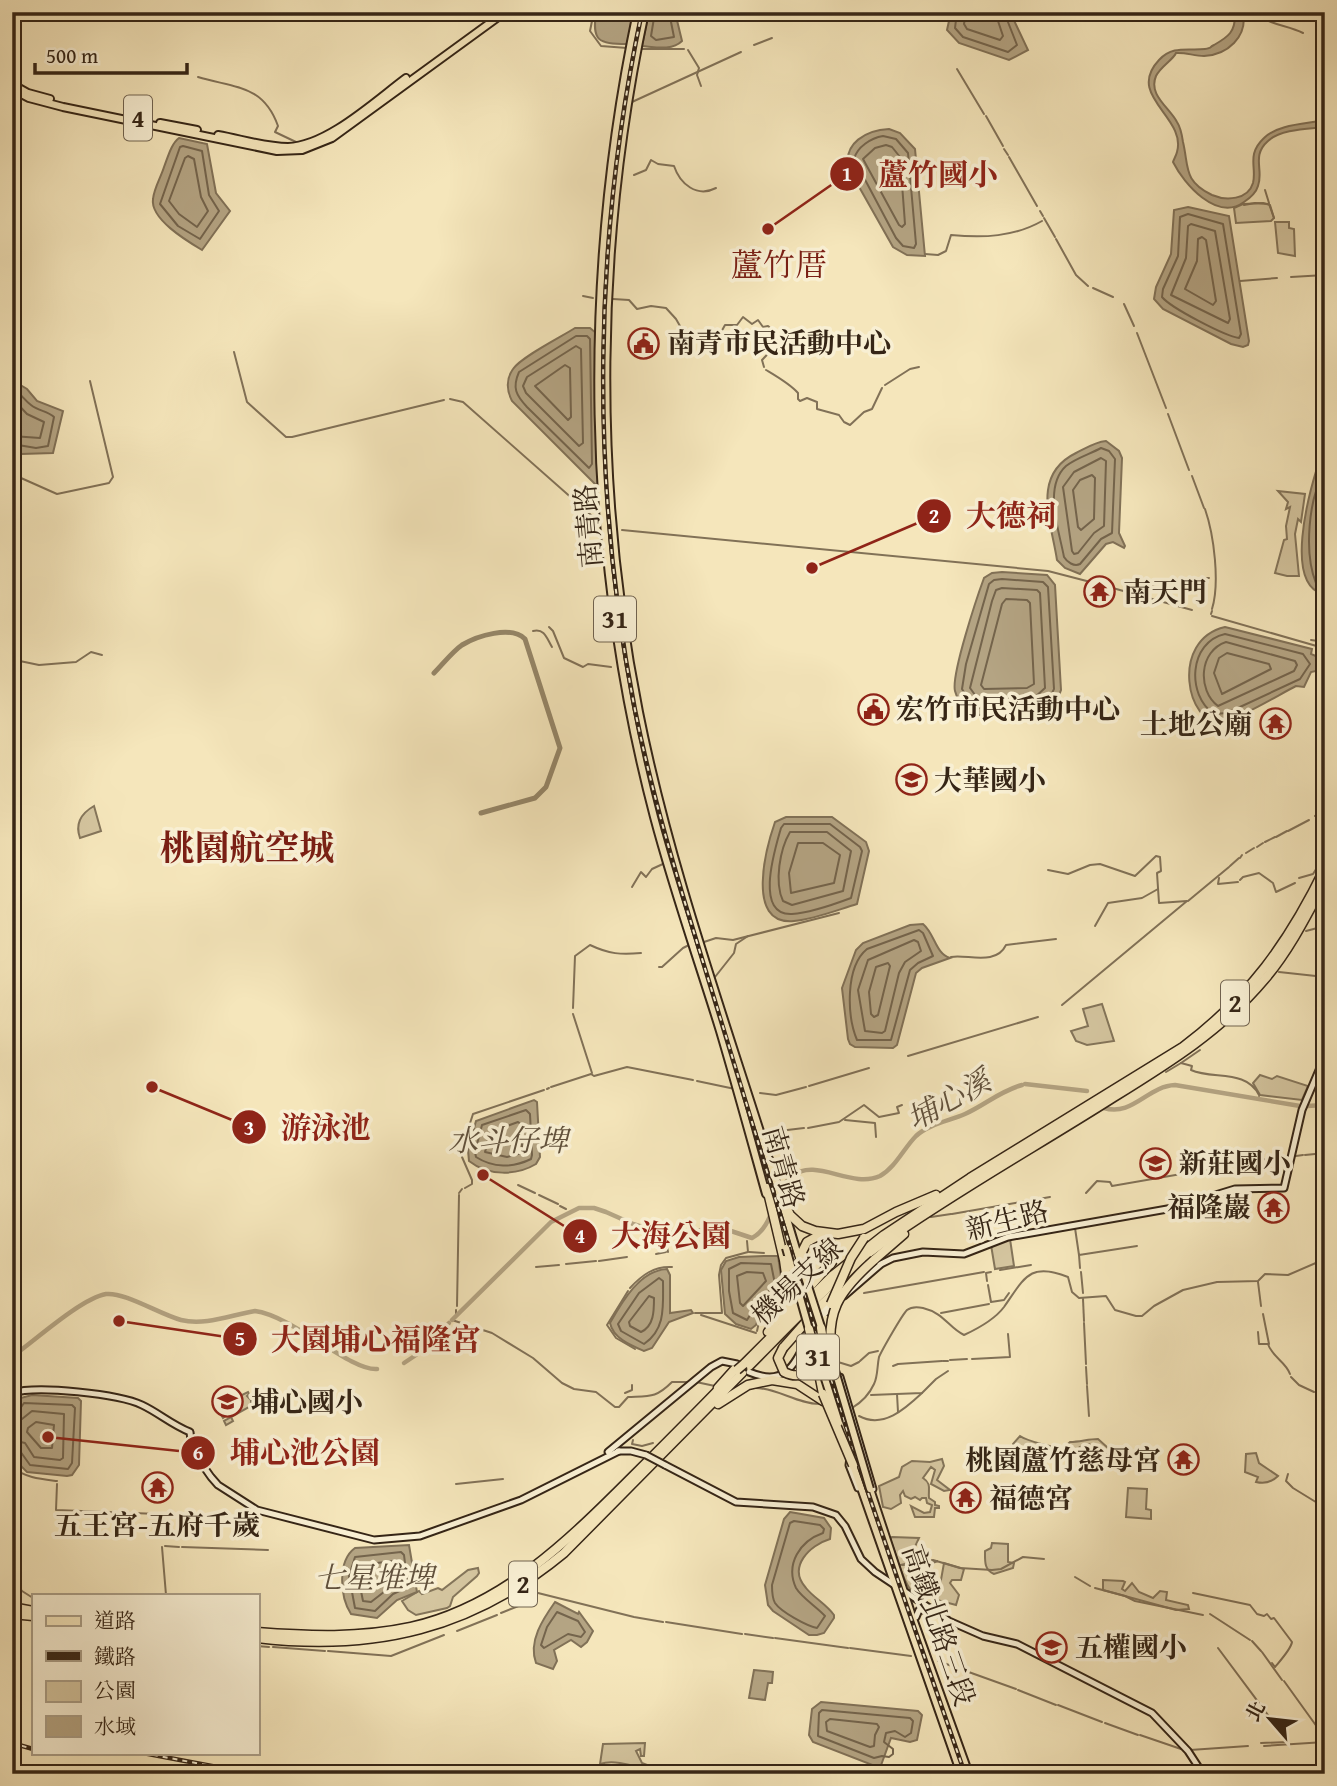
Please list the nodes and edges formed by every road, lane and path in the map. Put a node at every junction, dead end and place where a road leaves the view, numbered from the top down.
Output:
1 (499, 12) edge
2 (506, 12) edge
3 (638, 12) edge
4 (646, 12) edge
5 (638, 60) junction
6 (633, 70) junction
7 (12, 86) edge
8 (621, 99) junction
9 (621, 110) junction
10 (239, 141) junction
11 (610, 191) junction
12 (618, 199) junction
13 (607, 202) junction
14 (615, 207) junction
15 (602, 346) junction
16 (599, 366) junction
17 (607, 409) junction
18 (598, 410) junction
19 (605, 419) junction
20 (611, 459) junction
21 (609, 469) junction
22 (622, 631) junction
23 (619, 640) junction
24 (630, 644) junction
25 (646, 736) junction
26 (636, 737) junction
27 (646, 759) junction
28 (1325, 868) edge
29 (673, 870) junction
30 (1325, 881) edge
31 (681, 891) junction
32 (693, 911) junction
33 (728, 1025) junction
34 (720, 1031) junction
35 (730, 1050) junction
36 (1325, 1056) edge
37 (1105, 1100) junction
38 (1096, 1105) junction
39 (970, 1178) junction
40 (767, 1188) junction
41 (781, 1190) junction
42 (959, 1194) junction
43 (908, 1208) junction
44 (850, 1231) dead end
45 (904, 1234) junction
46 (784, 1268) junction
47 (806, 1278) junction
48 (785, 1290) dead end
49 (828, 1307) junction
50 (823, 1324) junction
51 (809, 1329) junction
52 (770, 1330) junction
53 (832, 1361) junction
54 (742, 1368) junction
55 (772, 1380) junction
56 (724, 1388) junction
57 (14, 1391) edge
58 (822, 1397) junction
59 (835, 1424) junction
60 (856, 1431) junction
61 (627, 1439) junction
62 (191, 1448) junction
63 (614, 1451) junction
64 (631, 1451) junction
65 (853, 1465) junction
66 (870, 1485) junction
67 (827, 1511) junction
68 (881, 1515) joint
69 (871, 1516) junction
70 (887, 1570) junction
71 (881, 1576) junction
72 (901, 1591) junction
73 (12, 1610) edge
74 (925, 1610) junction
75 (32, 1613) edge
76 (916, 1617) junction
77 (259, 1632) edge
78 (911, 1633) junction
79 (259, 1638) edge
80 (941, 1695) junction
81 (933, 1700) junction
82 (948, 1706) junction
83 (941, 1713) junction
84 (1152, 1714) junction
85 (960, 1774) edge
86 (970, 1774) edge
87 (1202, 1774) edge

1 - 10 main road, 4
2 - 10 main road, 4
3 - 8 main road, 31
3 - 9 main road, 南青路 / 31
4 - 5 main road, 31
4 - 6 main road, 南青路 / 31
5 - 6 main road, 南青路
5 - 12 main road, 31
6 - 14 main road, 南青路 / 31
7 - 10 main road, 4
8 - 9 main road, 南青路
8 - 13 main road, 31
9 - 11 main road, 南青路 / 31
11 - 13 main road, 南青路
11 - 15 main road, 南青路 / 31
12 - 14 main road, 南青路
12 - 19 main road, 31
13 - 16 main road, 31
14 - 17 main road, 南青路 / 31
15 - 16 main road, 南青路
15 - 19 main road, 南青路 / 31
16 - 18 main road, 31
17 - 19 main road, 南青路
17 - 21 main road, 南青路 / 31
18 - 19 main road, 南青路
18 - 23 main road, 31
19 - 20 main road, 31
19 - 22 main road, 南青路 / 31
20 - 21 main road, 南青路
20 - 24 main road, 31
21 - 22 main road, 南青路 / 31
22 - 23 main road, 南青路
22 - 24 main road, 南青路
22 - 27 main road, 南青路 / 31
23 - 26 main road, 31
24 - 25 main road, 31
25 - 27 main road, 南青路
25 - 32 main road, 31
26 - 27 main road, 南青路
26 - 31 main road, 31
27 - 29 main road, 南青路 / 31
27 - 31 main road, 南青路 / 31
28 - 37 highway, 機場支線 / 2
29 - 31 main road, 南青路
29 - 35 main road, 南青路 / 31
30 - 37 highway, 機場支線 / 2
31 - 32 main road, 南青路
31 - 34 main road, 31
31 - 35 main road, 南青路 / 31
32 - 33 main road, 31
33 - 35 main road, 南青路
33 - 41 main road, 31
34 - 35 main road, 南青路
34 - 46 main road, 31
35 - 40 main road, 南青路 / 31
35 - 41 main road, 南青路 / 31
36 - 49 main road, 新生路
37 - 38 highway, 機場支線 / 2
38 - 39 highway, 機場支線 / 2
38 - 42 highway, 機場支線 / 2
39 - 43 highway
39 - 54 highway, 機場支線 / 2
40 - 46 highway, bridge
40 - 51 main road, 南青路 / 31, bridge
41 - 43 highway
41 - 44 main road
41 - 47 main road, 南青路 / 31
42 - 45 highway
42 - 54 highway, 機場支線 / 2
43 - 50 highway, bridge
45 - 51 highway, bridge
45 - 53 highway, bridge
46 - 48 main road, 31
46 - 52 highway
47 - 50 main road, 南青路 / 31, bridge
47 - 52 highway
49 - 54 main road, 新生路
49 - 60 main road, 南青路
50 - 53 main road, 南青路 / 31, bridge
50 - 58 highway
50 - 58 highway, bridge
51 - 65 main road, 南青路 / 31, bridge
52 - 54 highway
53 - 66 main road, 南青路 / 31, bridge
54 - 56 highway, 機場支線 / 2
54 - 61 main road, 新生路
55 - 56 highway
55 - 58 highway
55 - 59 highway, bridge
56 - 77 highway, 2
56 - 79 highway, 2
57 - 62 main road
58 - 59 highway, bridge
59 - 65 highway, bridge
60 - 66 main road, 南青路
60 - 69 main road, 南青路
61 - 63 main road, 新生路
61 - 64 main road
62 - 63 main road
62 - 63 main road
63 - 64 main road
64 - 67 main road, bridge
65 - 69 main road, 南青路 / 31
66 - 68 main road, 南青路
66 - 72 main road, 高鐵北路三段 / 31
67 - 71 main road
67 - 72 main road
68 - 72 main road, 高鐵北路三段
69 - 70 main road, 高鐵北路三段
69 - 72 main road, 高鐵北路三段 / 31
70 - 71 main road
70 - 72 main road, 高鐵北路三段
71 - 72 main road
72 - 74 main road
72 - 76 main road, 高鐵北路三段
72 - 78 main road, 高鐵北路三段
72 - 80 main road, 高鐵北路三段 / 31
72 - 84 main road
73 - 75 highway
74 - 76 main road
74 - 84 main road
76 - 82 main road, 高鐵北路三段
78 - 81 main road, 高鐵北路三段
78 - 83 main road, 高鐵北路三段
80 - 82 main road
80 - 86 main road, 高鐵北路三段 / 31
81 - 83 main road
81 - 85 main road, 高鐵北路三段
82 - 86 main road, 高鐵北路三段
83 - 85 main road, 高鐵北路三段
84 - 87 main road

